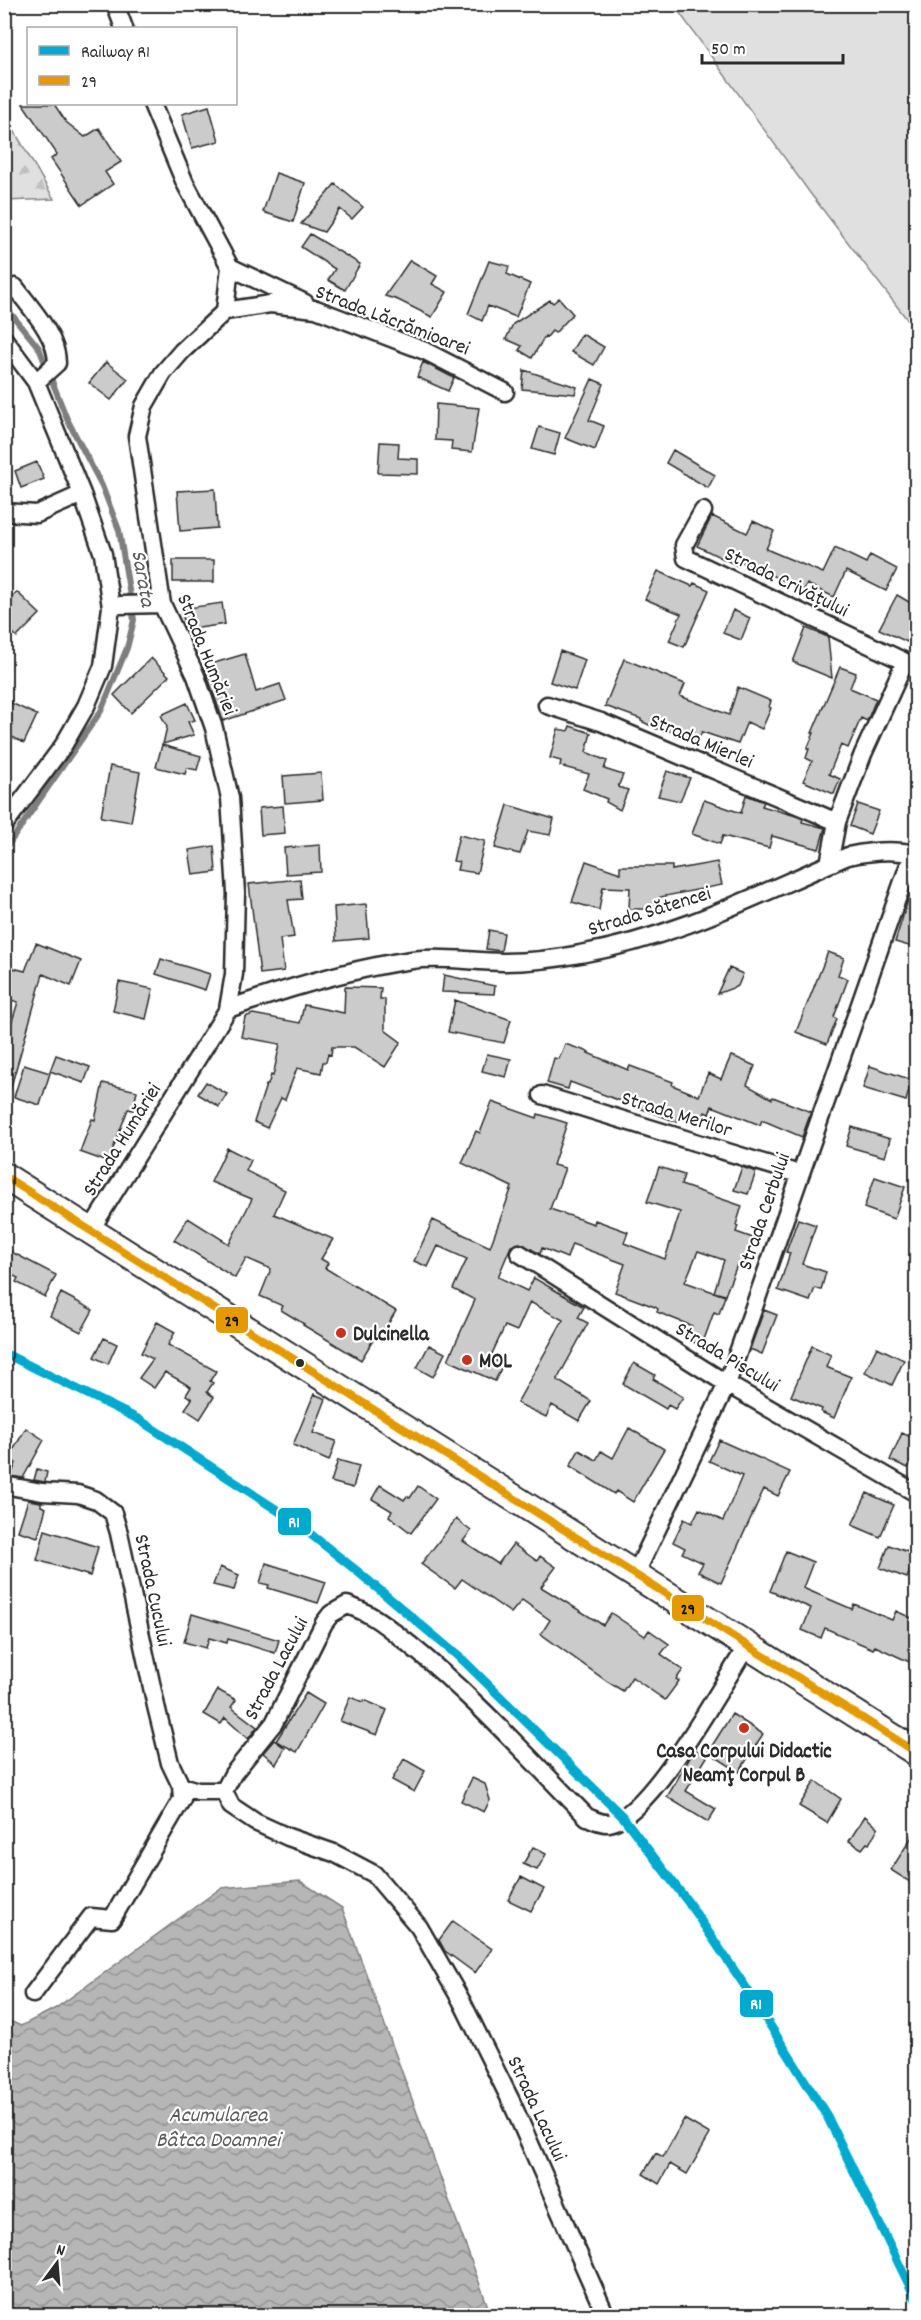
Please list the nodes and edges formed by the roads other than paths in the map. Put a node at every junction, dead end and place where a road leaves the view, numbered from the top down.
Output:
1 (116, 4) edge
2 (124, 27) edge
3 (152, 105) edge
4 (230, 267) junction
5 (15, 287) dead end
6 (316, 309) junction
7 (225, 311) junction
8 (4, 339) edge
9 (39, 380) junction
10 (505, 392) dead end
11 (82, 494) junction
12 (703, 511) dead end
13 (4, 512) edge
14 (162, 604) junction
15 (116, 606) junction
16 (911, 665) edge
17 (547, 705) dead end
18 (837, 822) junction
19 (4, 825) edge
20 (915, 854) edge
21 (829, 864) junction
22 (228, 1009) junction
23 (542, 1095) dead end
24 (799, 1174) junction
25 (4, 1176) edge
26 (90, 1231) junction
27 (519, 1254) dead end
28 (728, 1384) junction
29 (4, 1485) edge
30 (916, 1493) edge
31 (635, 1575) junction
32 (747, 1646) junction
33 (916, 1752) edge
34 (181, 1786) junction
35 (224, 1791) junction
36 (33, 1994) dead end
37 (606, 2316) edge

1 - 2 street
3 - 4 street
4 - 6 street
4 - 7 street
5 - 9 street
6 - 7 street, Strada Lăcrămioarei
6 - 10 street, Strada Lăcrămioarei
7 - 14 street, Strada Humăriei
8 - 9 street
9 - 11 street
11 - 13 street
11 - 15 street
12 - 16 street, Strada Crivățului
14 - 15 street
14 - 22 street, Strada Humăriei
15 - 19 street
16 - 18 street
17 - 18 street, Strada Mierlei
18 - 21 street
20 - 21 street, Strada Sătencei
20 - 24 street, Strada Cerbului
21 - 22 street, Strada Sătencei
22 - 26 street, Strada Humăriei
23 - 24 street, Strada Merilor
24 - 28 street, Strada Cerbului
25 - 26 main road
26 - 31 main road
27 - 28 street, Strada Piscului
28 - 30 street, Strada Piscului
28 - 31 street, Strada Cerbului
29 - 34 street, Strada Cucului
31 - 32 main road
32 - 33 main road
32 - 35 street, Strada Lacului
34 - 35 street
34 - 36 street
35 - 37 street, Strada Lacului

